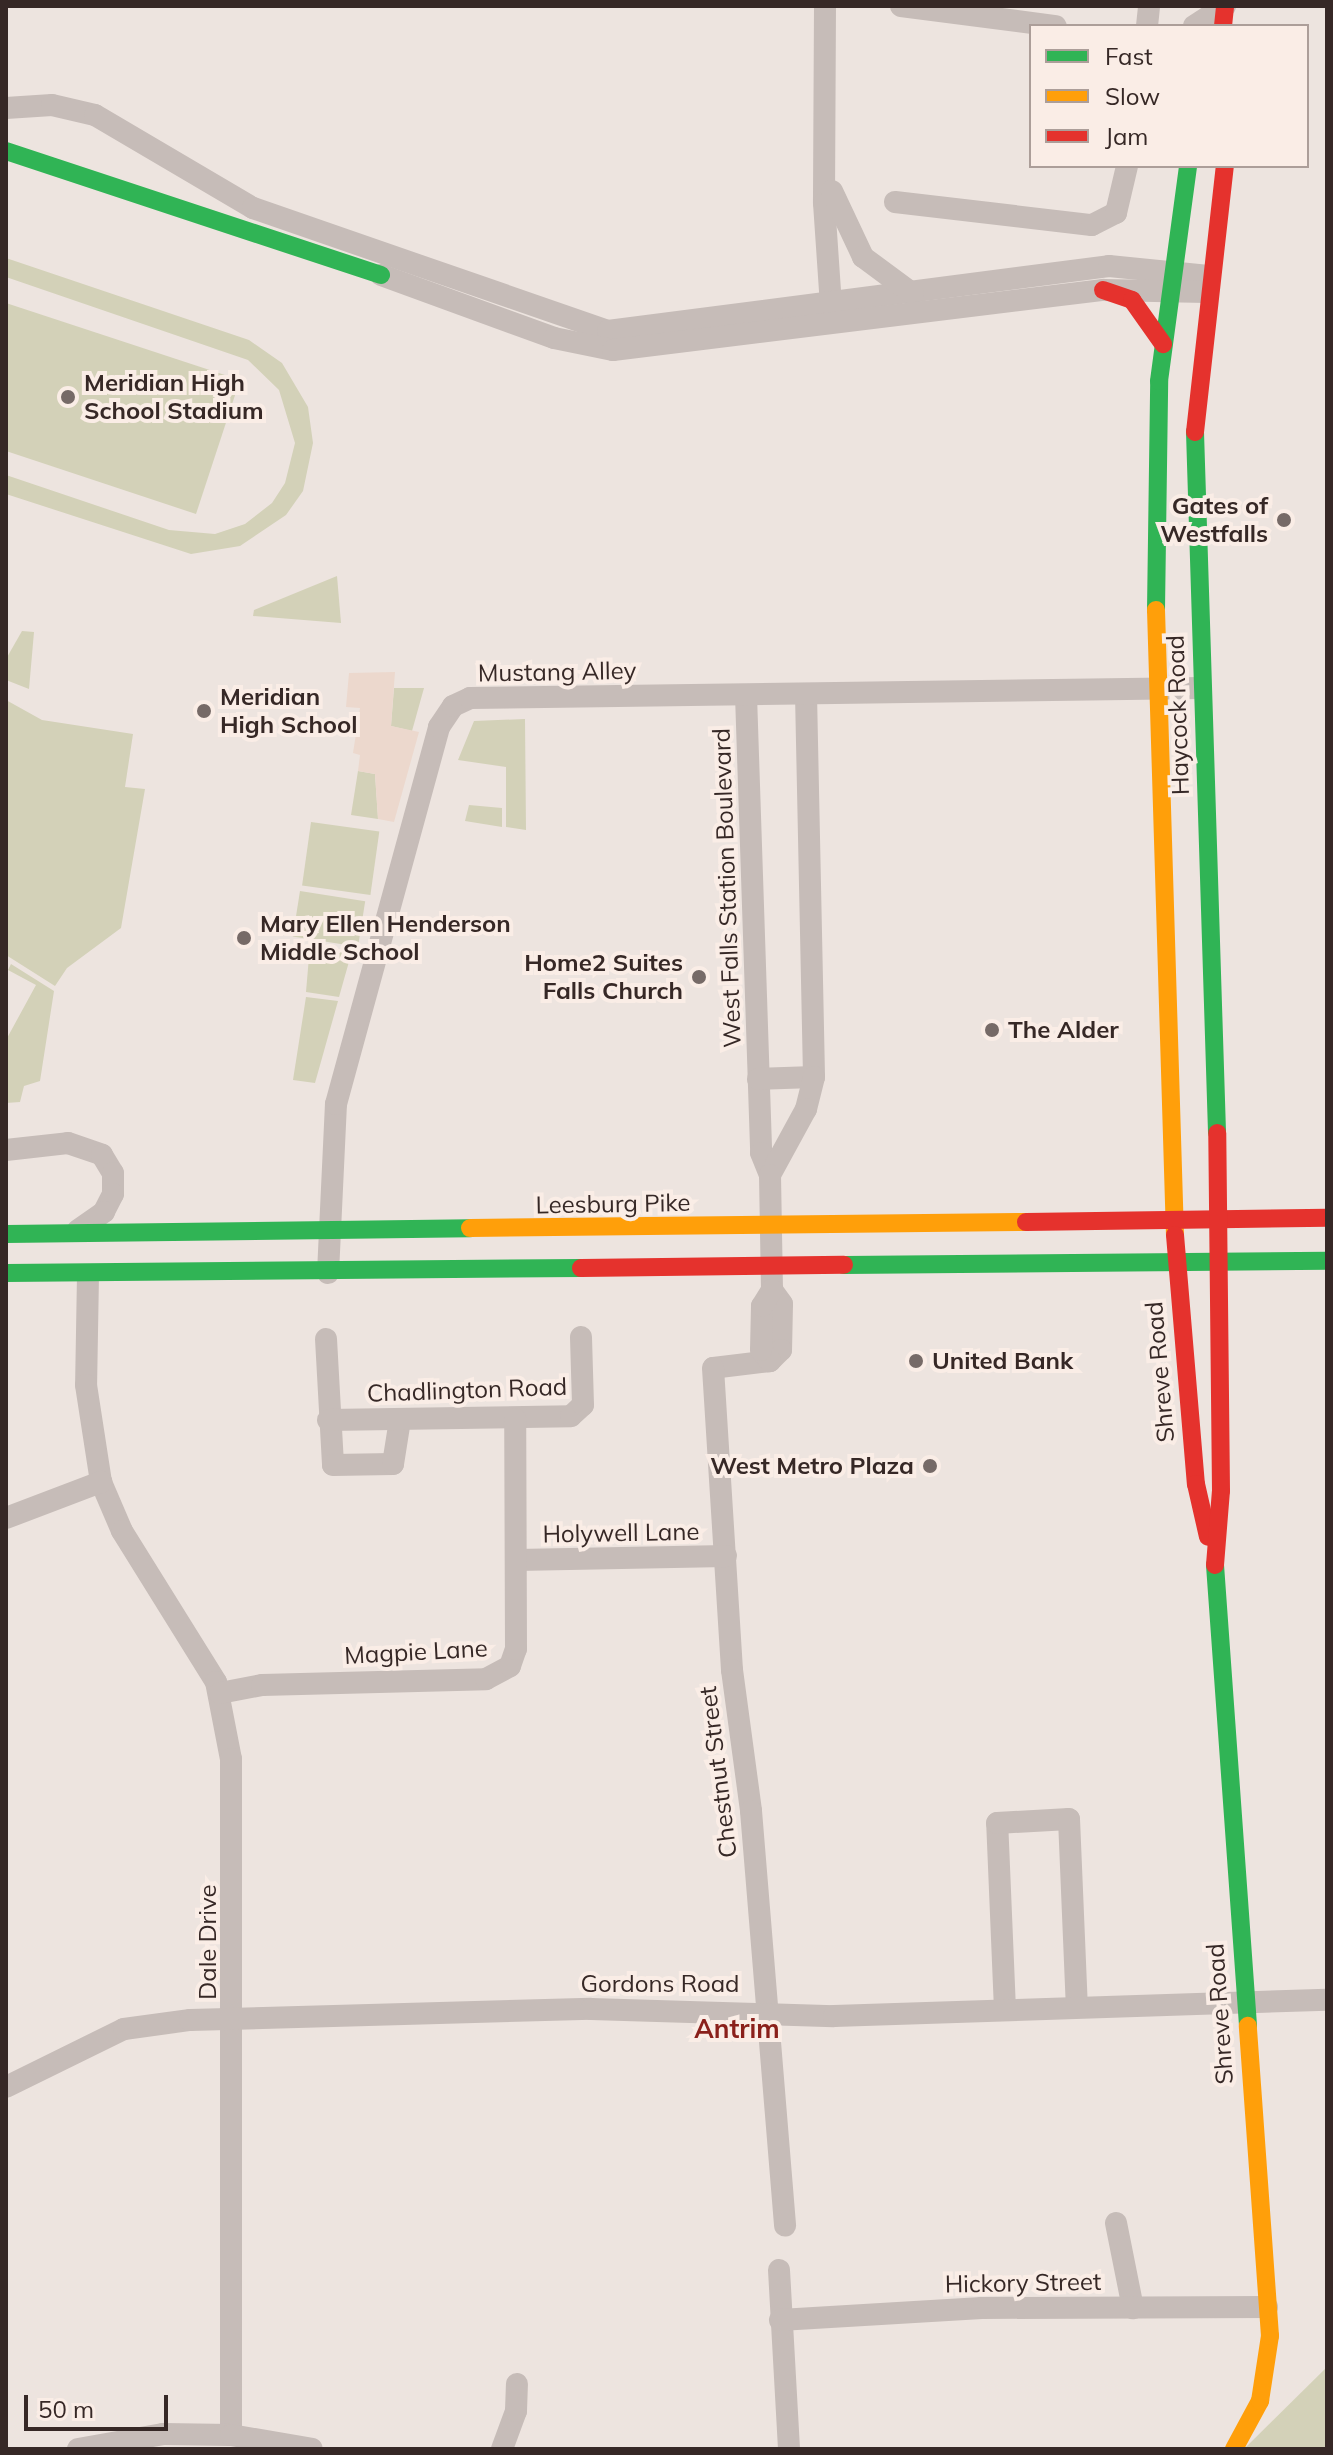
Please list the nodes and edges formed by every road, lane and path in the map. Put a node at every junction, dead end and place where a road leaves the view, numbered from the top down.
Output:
1 (825, 6) edge
2 (901, 6) edge
3 (1225, 6) edge
4 (959, 10) edge
5 (1044, 24) edge
6 (1197, 24) edge
7 (6, 108) edge
8 (6, 151) edge
9 (824, 166) junction
10 (1127, 168) edge
11 (1188, 168) edge
12 (1225, 168) edge
13 (895, 202) dead end
14 (381, 275) joint
15 (1172, 278) junction
16 (1208, 284) junction
17 (1103, 290) junction
18 (913, 294) junction
19 (832, 315) junction
20 (1163, 344) junction
21 (1201, 688) junction
22 (1158, 689) junction
23 (806, 694) junction
24 (746, 695) junction
25 (814, 1077) junction
26 (758, 1079) junction
27 (6, 1150) edge
28 (770, 1175) junction
29 (1177, 1218) junction
30 (1220, 1218) junction
31 (1327, 1218) edge
32 (770, 1224) junction
33 (330, 1229) junction
34 (66, 1233) junction
35 (6, 1234) edge
36 (1327, 1261) edge
37 (1219, 1264) junction
38 (1177, 1265) junction
39 (771, 1266) junction
40 (6, 1273) edge
41 (328, 1273) junction
42 (88, 1275) junction
43 (581, 1337) dead end
44 (326, 1339) dead end
45 (515, 1419) junction
46 (328, 1420) junction
47 (400, 1420) junction
48 (101, 1482) junction
49 (6, 1518) edge
50 (726, 1556) junction
51 (517, 1560) junction
52 (1215, 1567) junction
53 (220, 1693) junction
54 (1327, 2000) edge
55 (1242, 2003) junction
56 (1077, 2007) junction
57 (1005, 2010) junction
58 (766, 2012) junction
59 (234, 2019) junction
60 (6, 2087) edge
61 (1116, 2223) dead end
62 (785, 2226) dead end
63 (779, 2270) dead end
64 (1267, 2307) junction
65 (1133, 2308) junction
66 (780, 2320) junction
67 (517, 2384) dead end
68 (231, 2435) junction
69 (78, 2449) edge
70 (312, 2449) edge
71 (502, 2449) edge
72 (789, 2449) edge
73 (1234, 2449) edge

1 - 9 street
2 - 4 street
3 - 6 street
4 - 5 street
7 - 19 street
8 - 14 main road
9 - 18 street
9 - 19 street
10 - 13 street
11 - 15 main road, Haycock Road
12 - 16 main road, Haycock Road
14 - 19 street
15 - 16 street
15 - 17 street
15 - 18 street
15 - 20 main road, Haycock Road
16 - 21 main road, Haycock Road
17 - 19 street
17 - 20 main road
18 - 19 street
20 - 22 main road, Haycock Road
21 - 22 street, Mustang Alley
21 - 30 main road, Haycock Road
22 - 23 street, Mustang Alley
22 - 29 main road, Haycock Road
23 - 24 street, Mustang Alley
23 - 25 street, West Falls Station Boulevard
24 - 26 street, West Falls Station Boulevard
24 - 33 street, Mustang Alley
25 - 26 street, West Falls Station Boulevard
25 - 28 street, West Falls Station Boulevard
26 - 28 street, West Falls Station Boulevard
27 - 34 street
28 - 32 street, West Falls Station Boulevard
29 - 30 main road, Leesburg Pike
29 - 32 main road, Leesburg Pike
29 - 38 main road, Shreve Road
30 - 31 main road, Leesburg Pike
30 - 37 main road, Haycock Road
32 - 33 main road, Leesburg Pike
32 - 39 street, West Falls Station Boulevard
33 - 34 main road, Leesburg Pike
33 - 41 street, Mustang Alley
34 - 35 main road, Leesburg Pike
36 - 37 main road
37 - 38 main road
37 - 52 main road, Shreve Road
38 - 39 main road
38 - 52 main road, Shreve Road
39 - 41 main road
39 - 50 street, Chestnut Street
40 - 42 main road
41 - 42 main road
42 - 48 street, Dale Drive
43 - 45 street, Chadlington Road
44 - 46 street
45 - 47 street, Chadlington Road
45 - 51 street, Magpie Lane
46 - 47 street, Chadlington Road
46 - 47 street
48 - 49 street
48 - 53 street, Dale Drive
50 - 51 street, Holywell Lane
50 - 58 street, Chestnut Street
51 - 53 street, Magpie Lane
52 - 55 main road, Shreve Road
53 - 59 street, Dale Drive
54 - 55 street, Gordons Road
55 - 56 street, Gordons Road
55 - 64 main road, Shreve Road
56 - 57 street, Gordons Road
56 - 57 street
57 - 58 street, Gordons Road
58 - 59 street, Gordons Road
58 - 62 street, Chestnut Street
59 - 60 street, Gordons Road
59 - 68 street, Dale Drive
61 - 65 street
63 - 66 street
64 - 65 street, Hickory Street
64 - 73 main road, Shreve Road
65 - 66 street, Hickory Street
66 - 72 street
67 - 71 street
68 - 69 street
68 - 70 street

